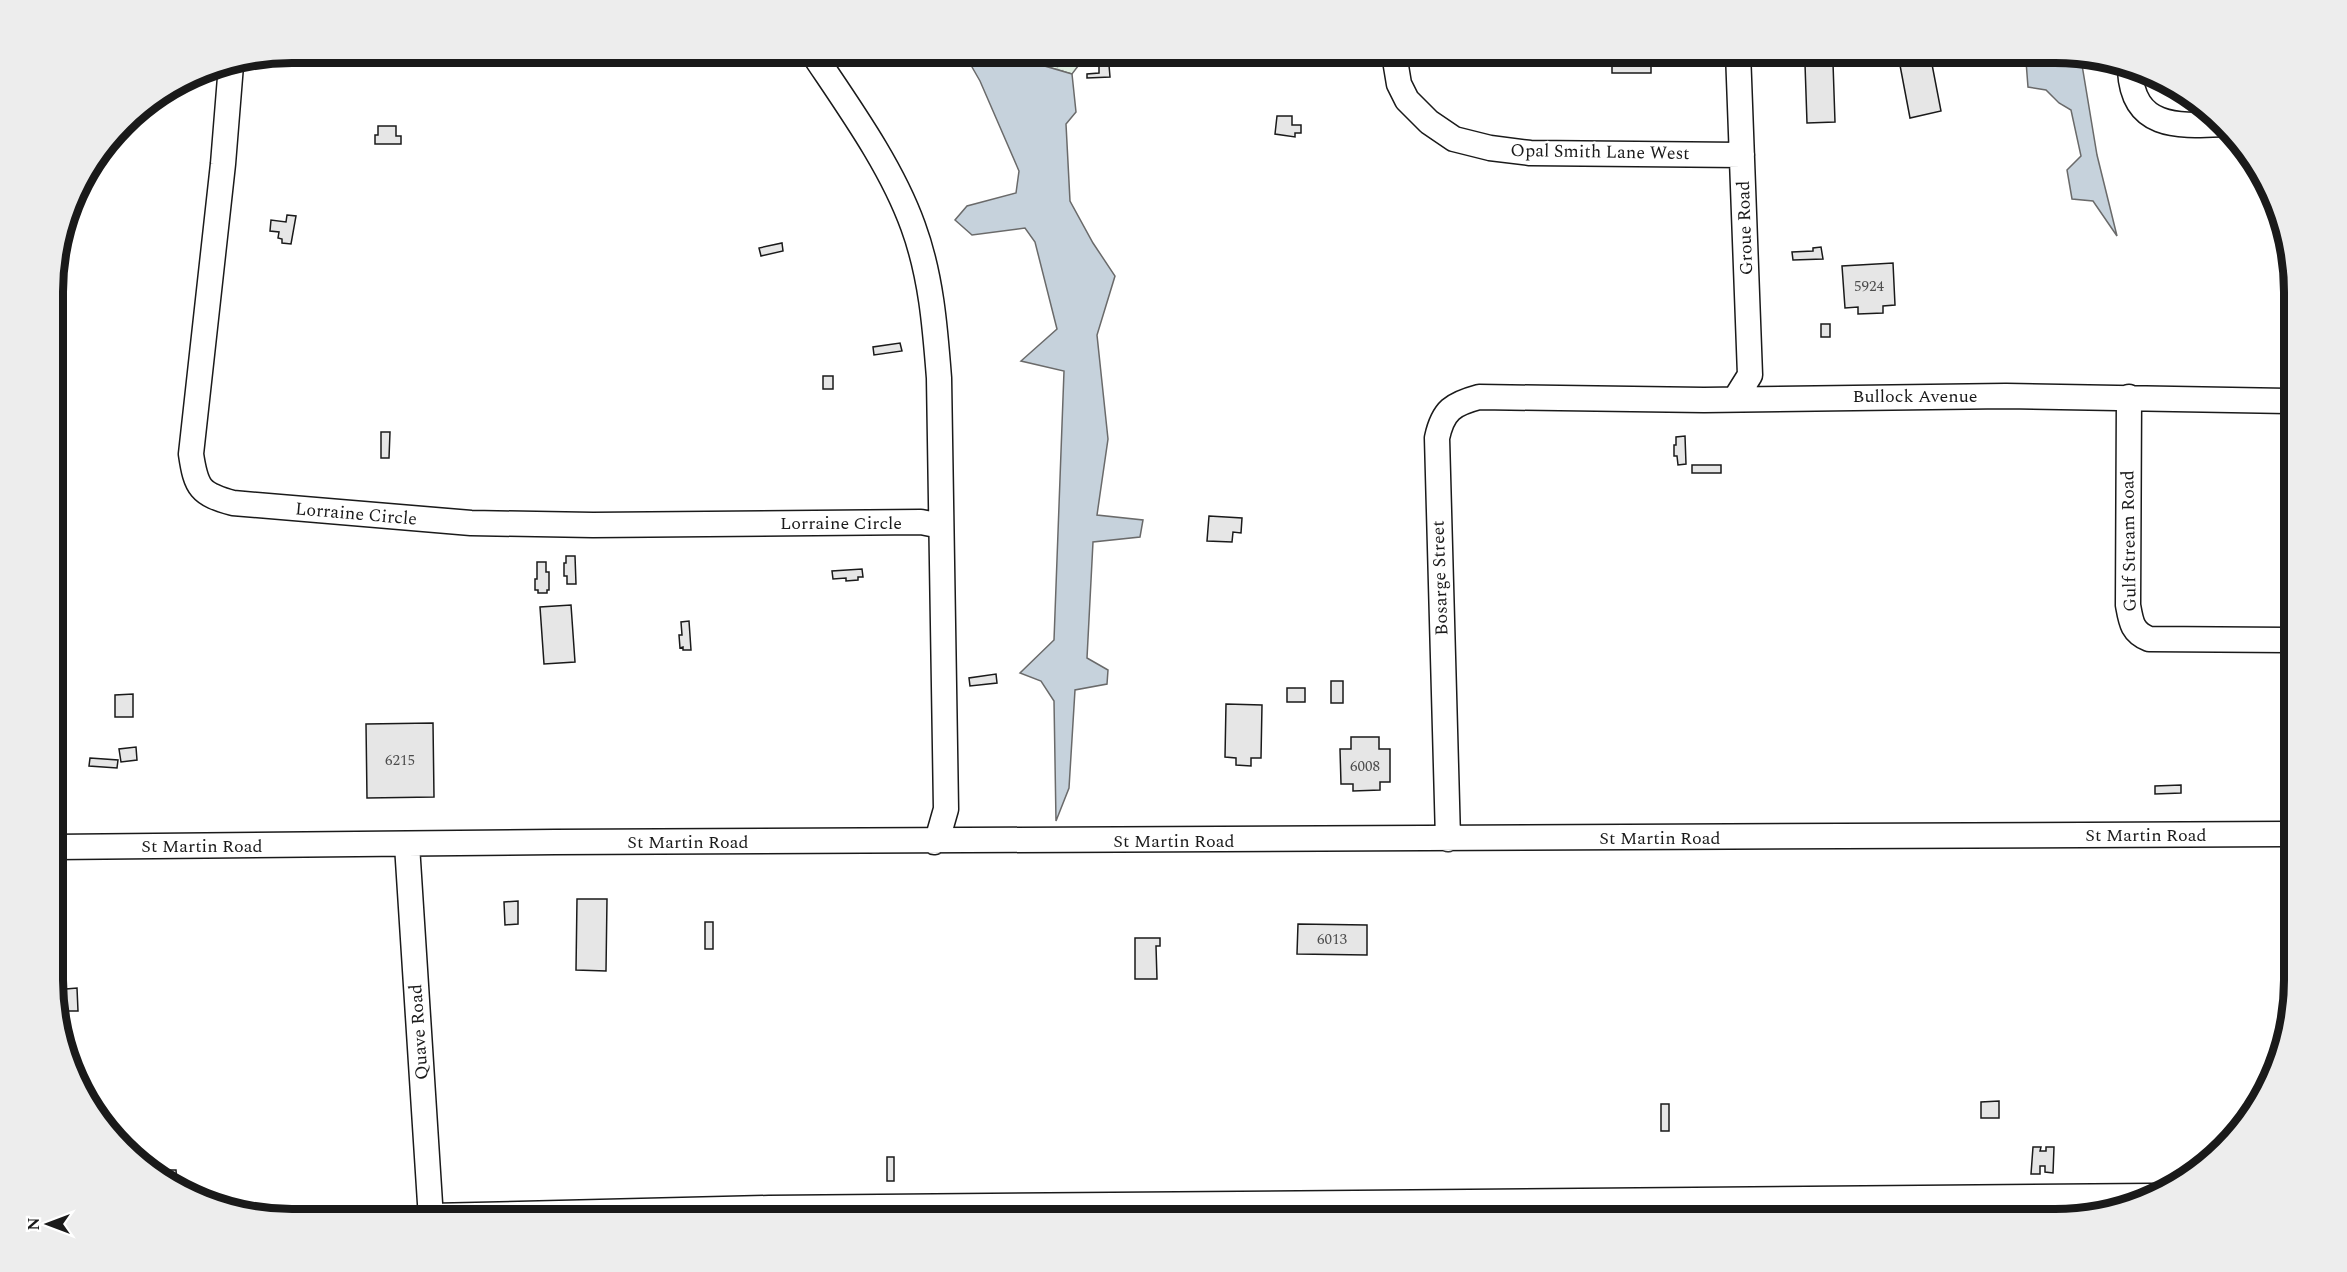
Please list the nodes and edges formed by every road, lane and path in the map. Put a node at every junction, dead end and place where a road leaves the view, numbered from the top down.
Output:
1 (819, 63) edge
2 (1396, 63) edge
3 (1738, 63) edge
4 (230, 72) edge
5 (2131, 76) edge
6 (2211, 125) edge
7 (1742, 155) junction
8 (1537, 398) joint
9 (2129, 398) junction
10 (1735, 399) junction
11 (2284, 401) edge
12 (941, 526) junction
13 (2284, 640) edge
14 (2284, 834) edge
15 (1448, 839) junction
16 (934, 842) junction
17 (407, 845) junction
18 (63, 847) edge
19 (2130, 1196) edge
20 (430, 1209) edge
21 (735, 1209) edge

1 - 12 street
2 - 7 street, Opal Smith Lane West
3 - 7 street, Groue Road
4 - 12 street, Lorraine Circle
5 - 6 street
7 - 10 street, Groue Road
8 - 10 street, Bullock Avenue
8 - 15 street, Bosarge Street
9 - 10 street, Bullock Avenue
9 - 11 street, Bullock Avenue
9 - 13 street, Gulf Stream Road
12 - 16 street
14 - 15 street, St Martin Road
15 - 16 street, St Martin Road
16 - 17 street, St Martin Road
17 - 18 street, St Martin Road
17 - 20 street, Quave Road
19 - 21 street

